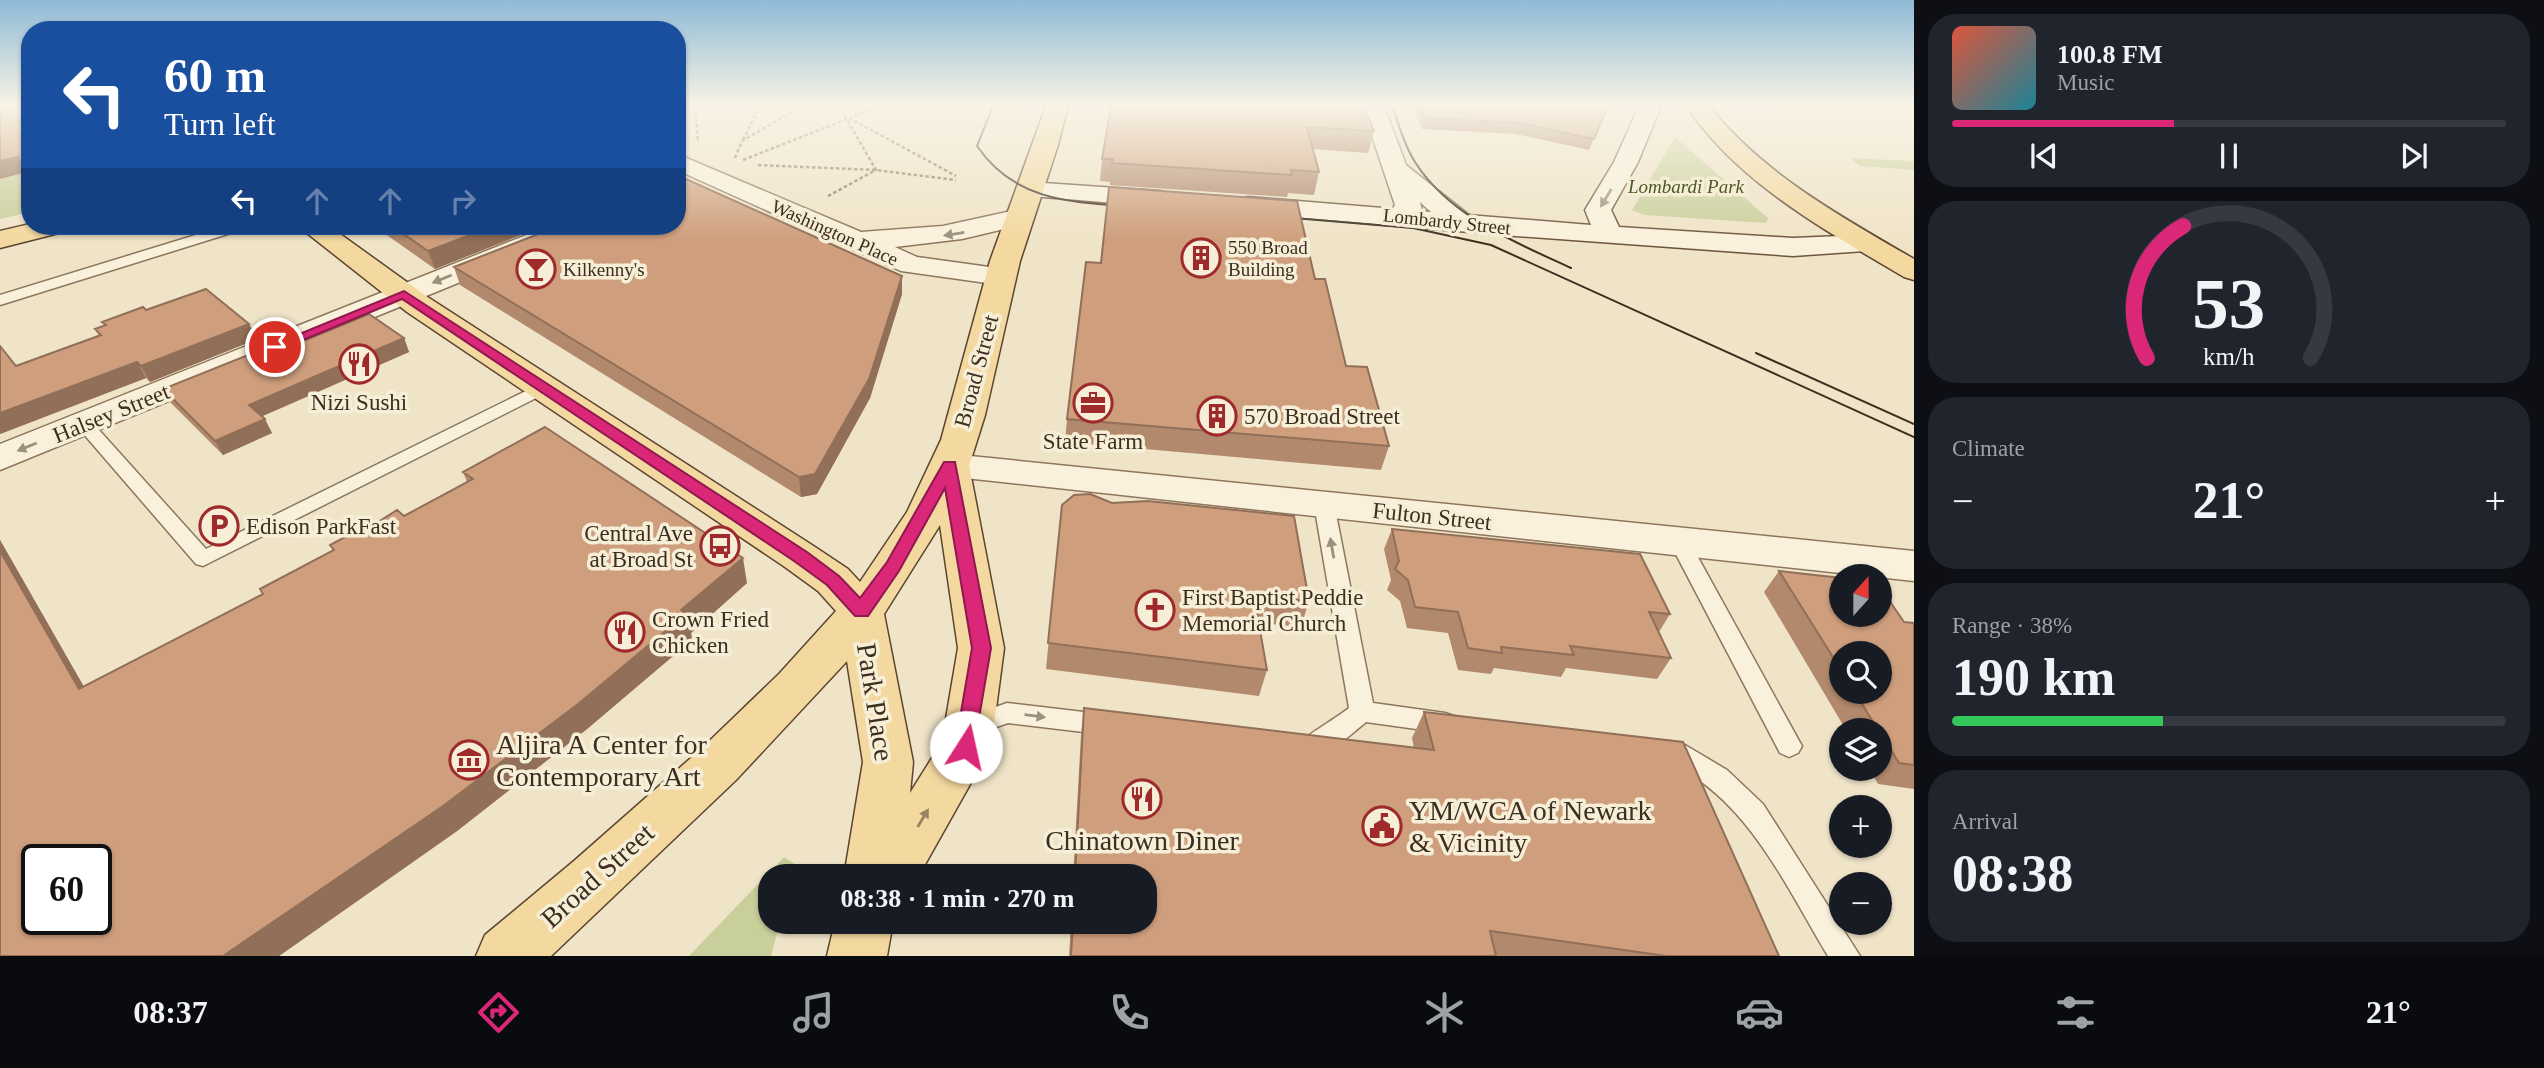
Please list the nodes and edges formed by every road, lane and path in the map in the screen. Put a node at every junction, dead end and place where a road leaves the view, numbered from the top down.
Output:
1 (738, 151) edge
2 (766, 151) edge
3 (866, 151) edge
4 (907, 151) edge
5 (1045, 151) edge
6 (1390, 151) edge
7 (1631, 151) edge
8 (1738, 151) edge
9 (694, 162) edge
10 (732, 164) junction
11 (876, 170) junction
12 (1397, 170) junction
13 (1029, 190) junction
14 (818, 201) dead end
15 (1184, 201) edge
16 (1226, 203) edge
17 (1402, 216) junction
18 (1020, 217) junction
19 (1459, 222) junction
20 (21, 234) edge
21 (1609, 234) junction
22 (210, 235) edge
23 (324, 235) edge
24 (551, 235) edge
25 (0, 240) edge
26 (851, 240) junction
27 (1914, 240) edge
28 (1865, 243) junction
29 (1914, 271) edge
30 (1001, 276) junction
31 (404, 295) junction
32 (0, 300) edge
33 (544, 387) junction
34 (84, 424) junction
35 (0, 458) edge
36 (950, 466) junction
37 (1324, 504) junction
38 (1679, 541) junction
39 (1831, 564) edge
40 (1914, 566) edge
41 (1892, 567) edge
42 (861, 611) junction
43 (1362, 712) junction
44 (970, 726) junction
45 (1471, 726) edge
46 (1130, 728) edge
47 (1281, 746) edge
48 (1788, 746) dead end
49 (1649, 749) edge
50 (874, 864) edge
51 (896, 864) edge
52 (862, 934) edge
53 (506, 956) edge
54 (857, 956) edge
55 (1845, 956) edge

1 - 10 path
2 - 10 path
3 - 11 path
4 - 11 path
5 - 13 main road
6 - 12 street
7 -> 21 street
8 - 28 main road
9 - 26 street, Washington Place
10 - 11 path
11 - 14 path
12 - 17 street
12 - 19 street
13 - 15 street
13 - 18 main road, Broad Street
16 - 17 street, Lombardy Street
17 - 19 street, Lombardy Street
18 -> 26 street
18 - 30 main road, Broad Street
19 - 21 street, Lombardy Street
20 - 25 main road
21 - 28 street, Lombardy Street
22 - 32 lane
23 - 31 main road
24 -> 31 street, Halsey Street
26 - 30 street, Washington Place
27 - 28 main road
28 - 29 main road
30 - 36 main road, Broad Street
31 - 33 main road
31 - 34 street, Halsey Street
33 - 34 lane
33 - 42 main road
34 -> 35 street, Halsey Street
36 - 37 street, Fulton Street
36 - 42 main road, Broad Street
36 - 44 main road
37 - 38 street, Fulton Street
43 -> 37 lane
38 - 39 street, Fulton Street
38 - 48 lane
40 - 41 street, Fulton Street
42 - 50 main road, Park Place
42 - 53 main road, Broad Street
43 - 45 lane
43 - 47 lane
44 -> 46 lane
51 -> 44 main road
49 - 55 lane
52 - 54 main road

